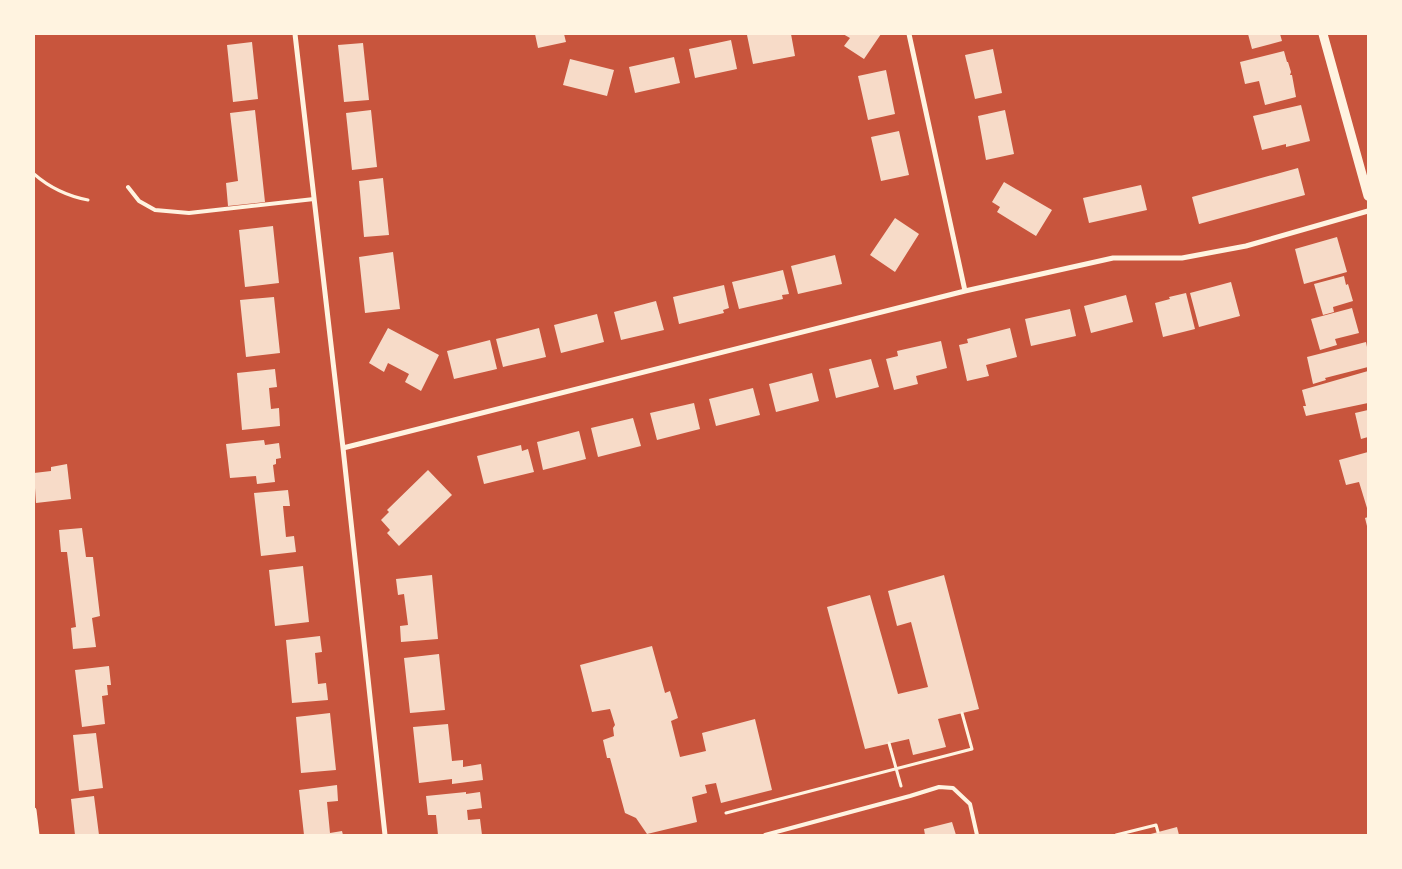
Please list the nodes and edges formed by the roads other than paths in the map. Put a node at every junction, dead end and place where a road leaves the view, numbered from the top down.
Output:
1 (295, 34) edge
2 (909, 34) edge
3 (1323, 34) edge
4 (128, 187) dead end
5 (1368, 196) edge
6 (314, 198) junction
7 (1368, 211) edge
8 (965, 291) junction
9 (343, 448) junction
10 (34, 810) edge
11 (37, 835) edge
12 (385, 835) edge
13 (765, 835) edge
14 (977, 835) edge

1 - 6 street
2 - 8 street
3 - 5 street
4 - 6 lane
6 - 9 street
7 - 8 street
8 - 9 street
9 - 12 street
10 - 11 street
13 - 14 lane

